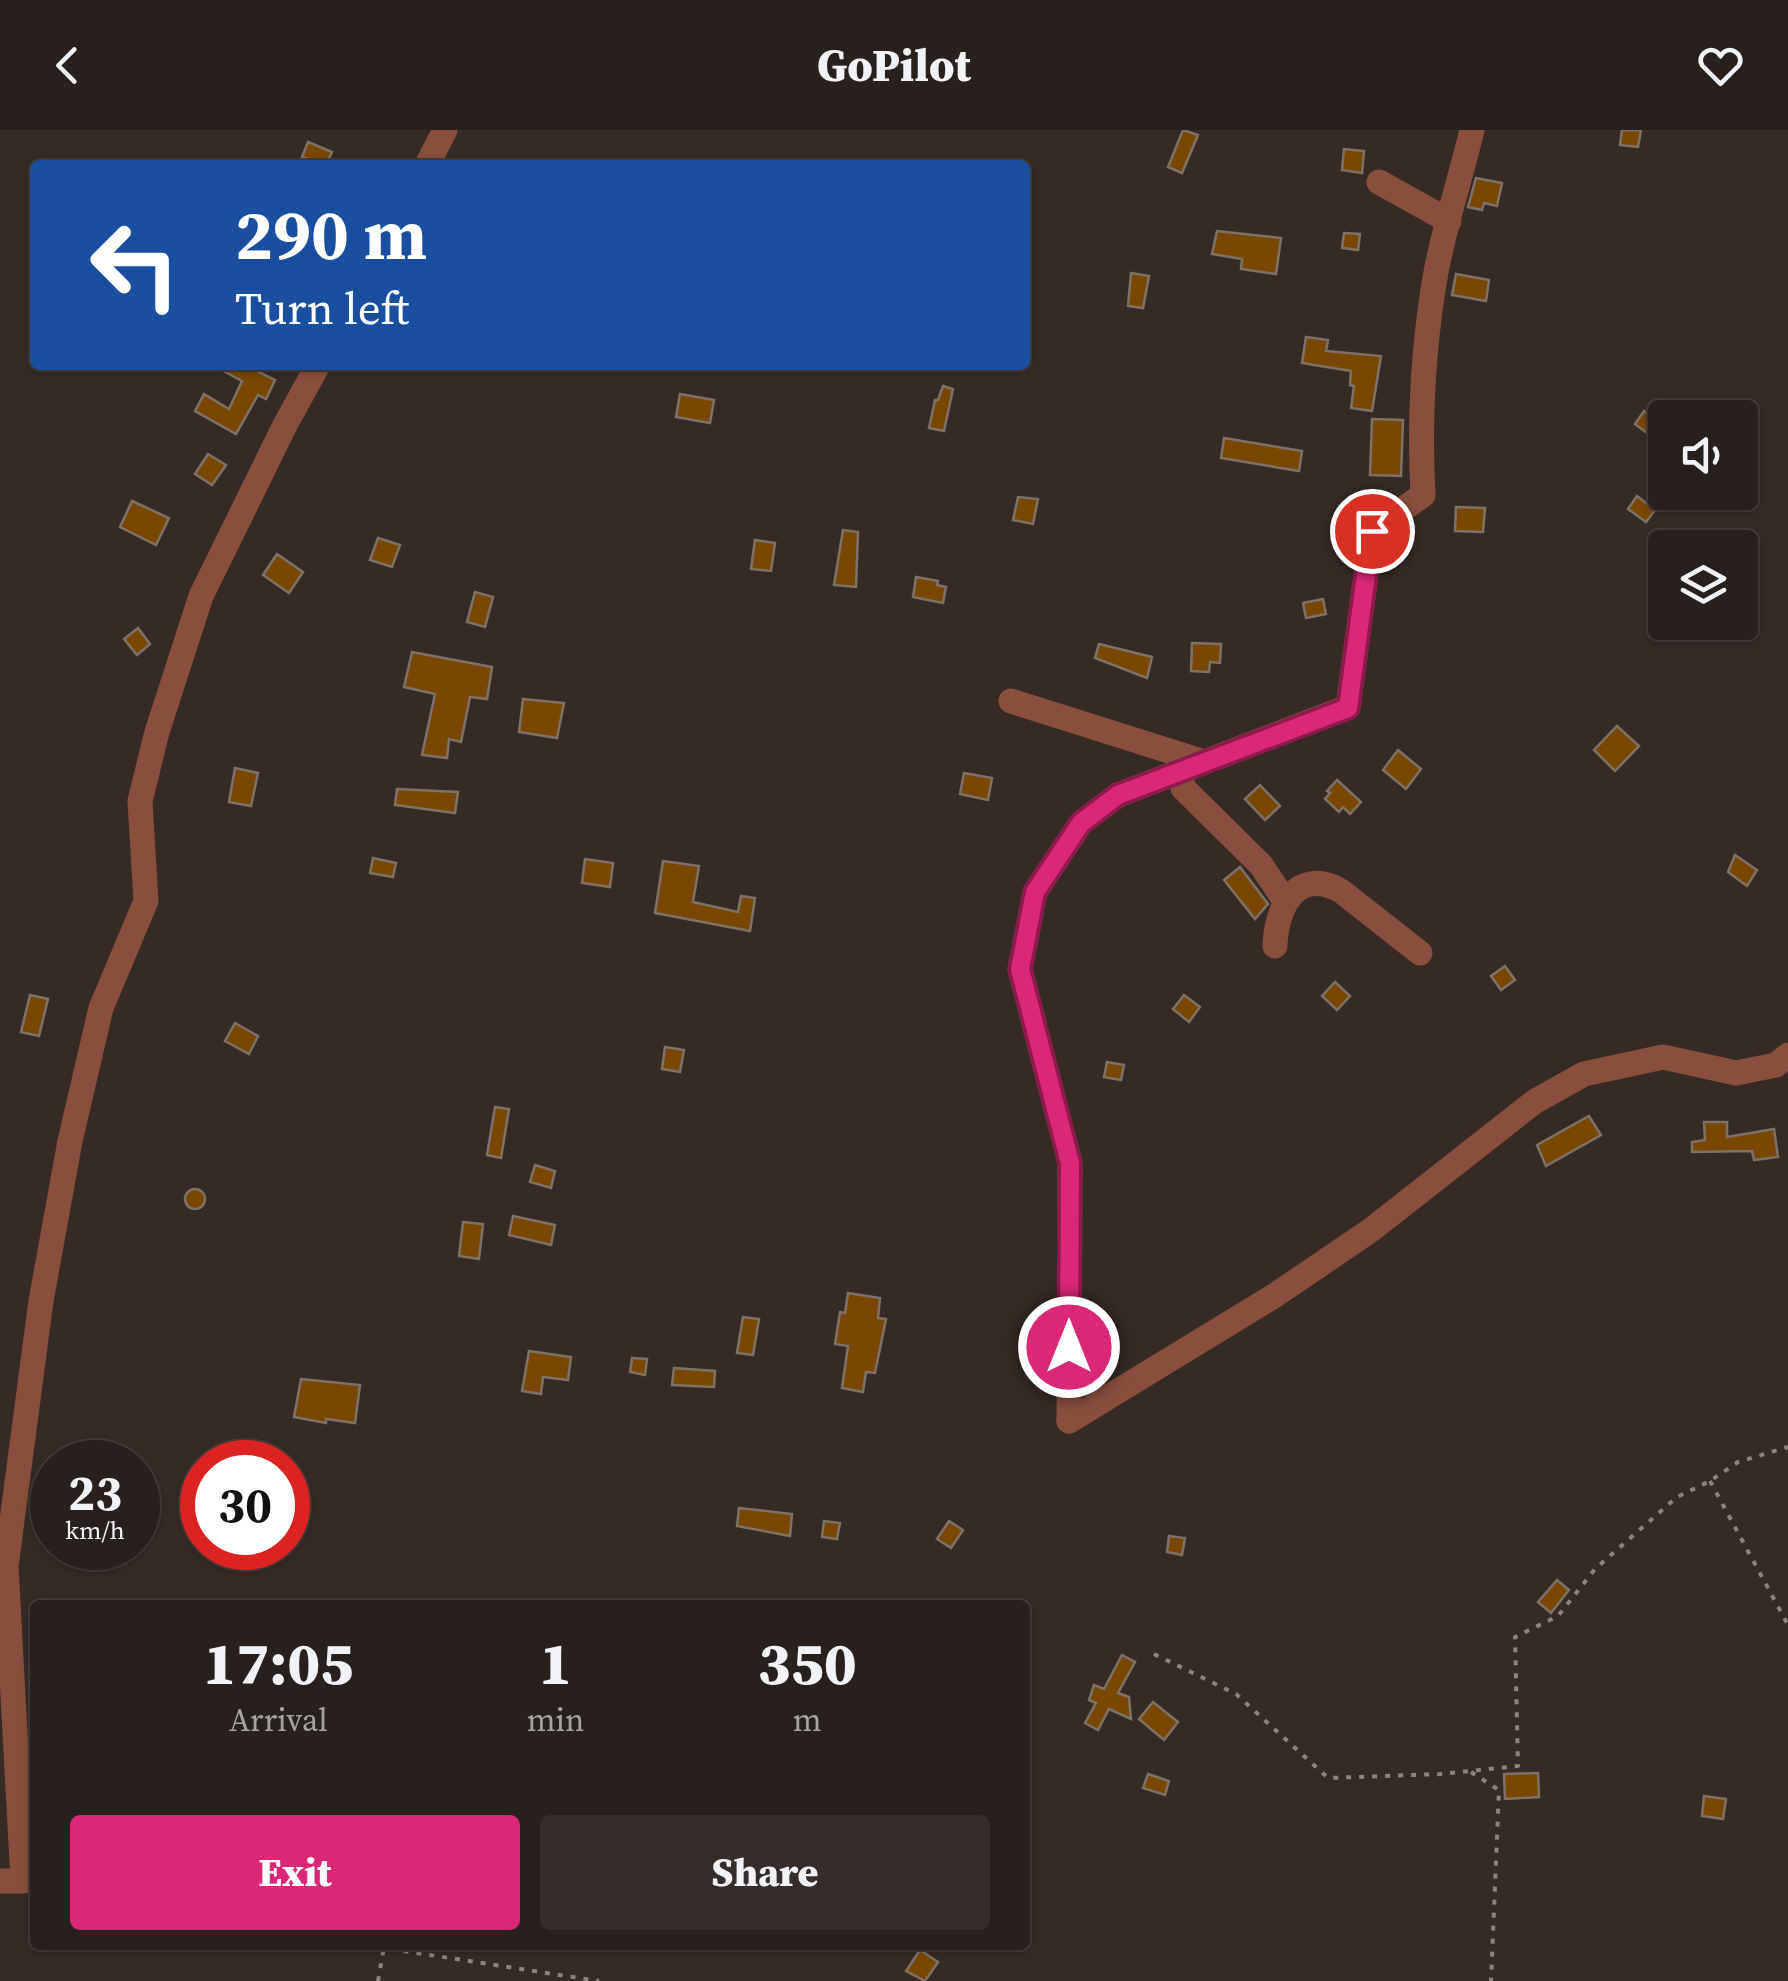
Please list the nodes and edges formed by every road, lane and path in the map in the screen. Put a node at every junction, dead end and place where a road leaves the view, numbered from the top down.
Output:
1 (446, 130) edge
2 (1472, 130) edge
3 (430, 160) edge
4 (1379, 182) dead end
5 (1449, 221) junction
6 (315, 370) edge
7 (1011, 702) dead end
8 (1193, 767) junction
9 (1285, 902) junction
10 (1276, 946) dead end
11 (1420, 953) dead end
12 (1788, 1055) edge
13 (1788, 1447) edge
14 (1710, 1481) junction
15 (1788, 1625) edge
16 (1154, 1654) dead end
17 (1470, 1771) junction
18 (0, 1881) edge
19 (383, 1950) edge
20 (403, 1950) edge
21 (378, 1981) edge
22 (599, 1981) edge
23 (1491, 1981) edge

1 - 3 street
2 - 5 street
4 - 5 street
5 - 8 street
6 - 18 street
7 - 8 street
8 - 9 street
8 - 12 street
9 - 10 street
9 - 11 street
13 - 14 path
14 - 15 path
14 - 17 path
16 - 17 path
17 - 23 path
19 - 21 path
20 - 22 path

